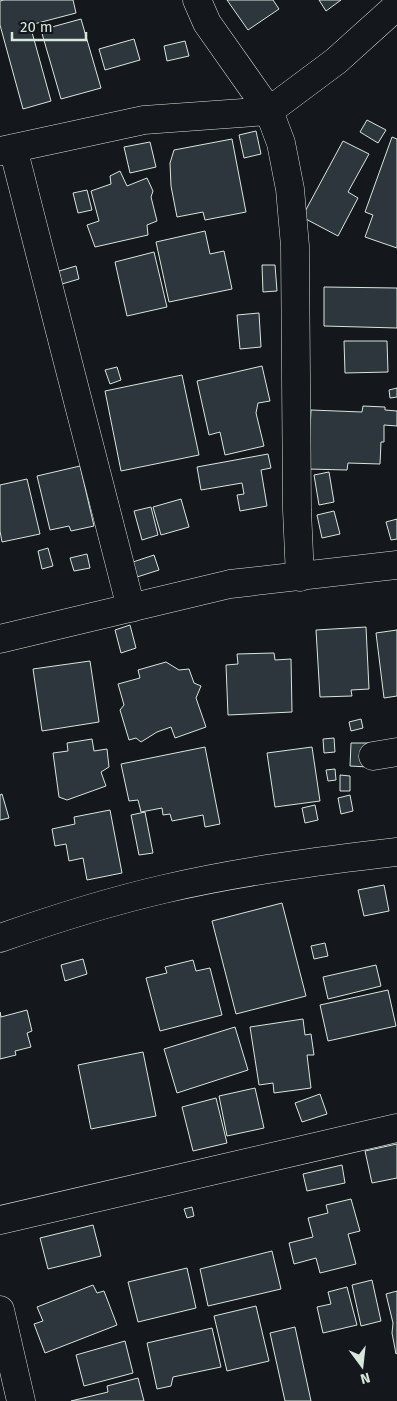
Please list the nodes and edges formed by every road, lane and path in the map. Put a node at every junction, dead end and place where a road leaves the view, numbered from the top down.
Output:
1 (197, 0) edge
2 (397, 6) edge
3 (269, 111) junction
4 (6, 149) edge
5 (397, 566) edge
6 (300, 577) junction
7 (131, 608) junction
8 (0, 639) edge
9 (397, 852) edge
10 (0, 938) edge
11 (397, 1128) edge
12 (0, 1220) edge
13 (0, 1310) edge
14 (22, 1401) edge

1 - 3 street
2 - 3 street
3 - 4 street
3 - 6 street
4 - 7 street
5 - 6 street
6 - 7 street
7 - 8 street
9 - 10 street
11 - 12 street
13 - 14 street

